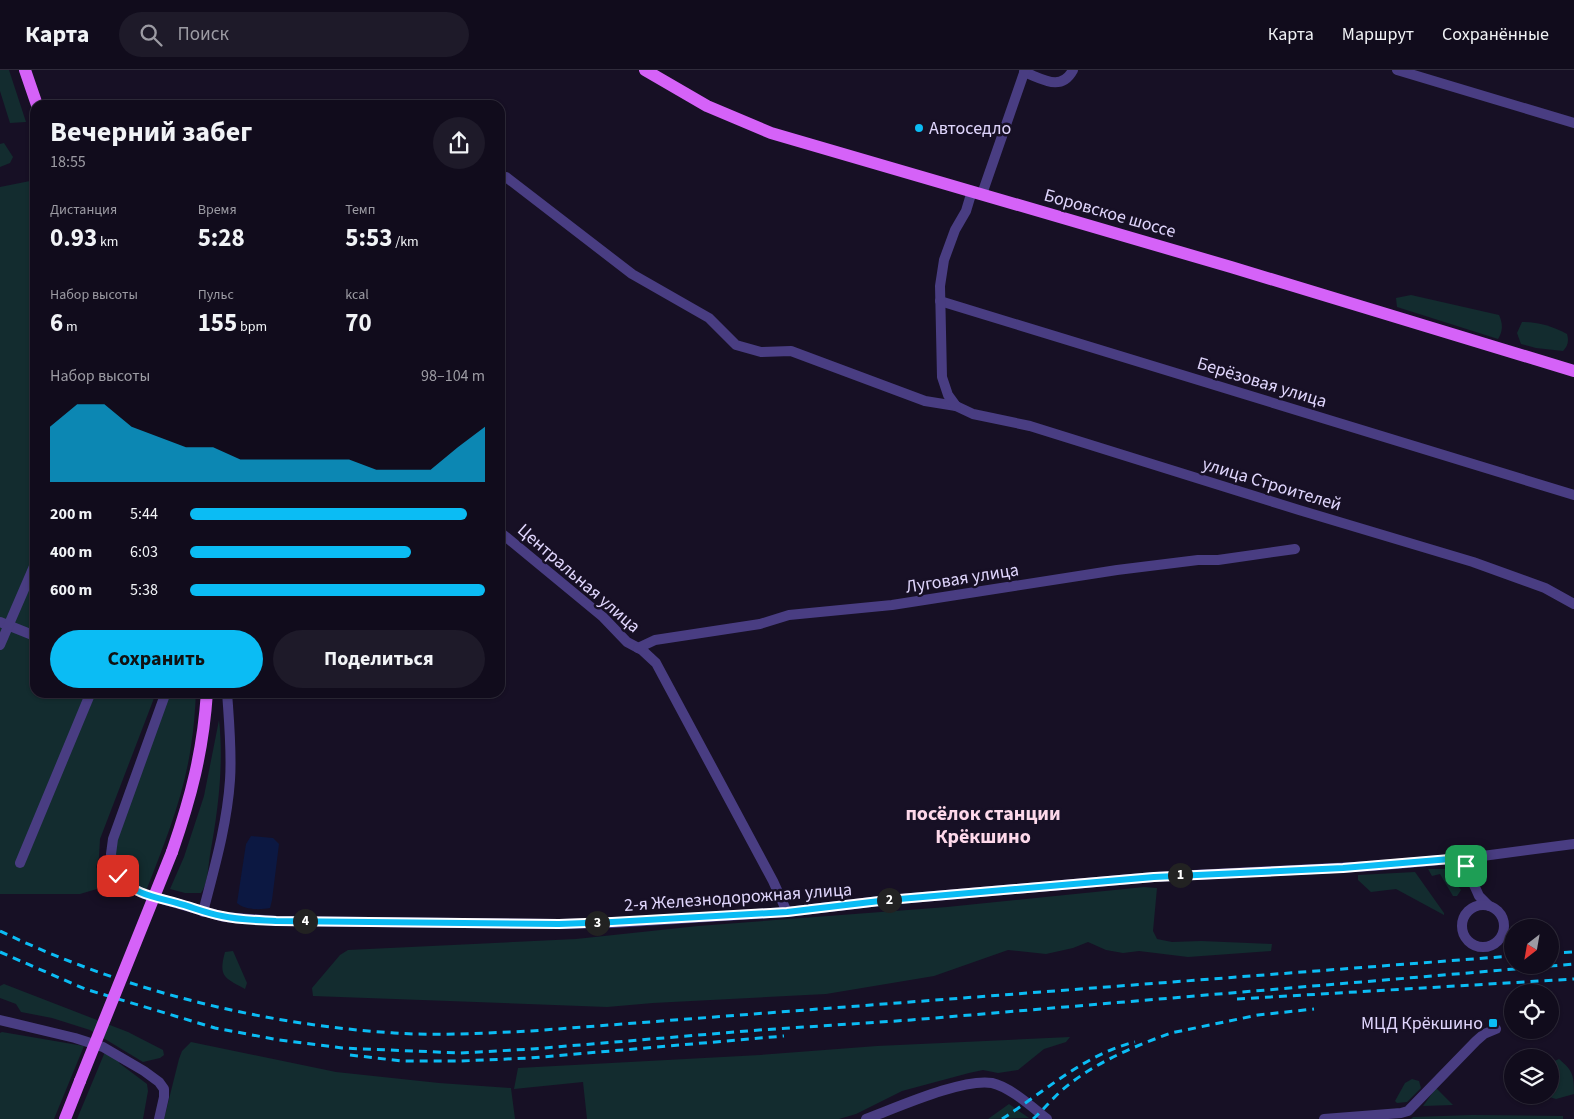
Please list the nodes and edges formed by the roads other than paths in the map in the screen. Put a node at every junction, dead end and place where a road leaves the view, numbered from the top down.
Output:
1 (25, 70) edge
2 (645, 70) edge
3 (1073, 70) edge
4 (1397, 70) edge
5 (1025, 71) edge
6 (660, 74) edge
7 (35, 100) edge
8 (1574, 123) edge
9 (506, 178) dead end
10 (977, 192) junction
11 (940, 300) junction
12 (1574, 371) edge
13 (956, 406) junction
14 (1574, 495) edge
15 (505, 536) edge
16 (1295, 549) dead end
17 (30, 574) edge
18 (1574, 604) edge
19 (4, 623) edge
20 (30, 634) edge
21 (0, 644) edge
22 (638, 648) junction
23 (89, 698) edge
24 (164, 698) edge
25 (206, 698) edge
26 (227, 698) edge
27 (1574, 844) edge
28 (1462, 858) junction
29 (20, 863) dead end
30 (1479, 896) junction
31 (1475, 906) junction
32 (1489, 906) junction
33 (203, 912) junction
34 (787, 912) junction
35 (0, 1020) edge
36 (1496, 1029) dead end
37 (65, 1119) edge
38 (159, 1119) edge
39 (866, 1119) edge
40 (1047, 1119) edge
41 (1324, 1119) edge

1 - 7 main road
2 - 6 main road, Боровское шоссе
3 - 5 street
4 - 8 street
5 - 10 street
6 - 10 main road, Боровское шоссе
9 - 13 street, улица Строителей
10 - 11 street
10 - 12 main road, Боровское шоссе
11 - 13 street
11 - 14 street, Берёзовая улица
13 - 18 street, улица Строителей
15 - 22 street, Центральная улица
16 - 22 street, Луговая улица
17 - 19 street
19 - 20 street
19 - 21 street
22 - 34 street, Центральная улица
23 - 29 street
24 - 33 street, 2-я Железнодорожная улица
25 - 37 main road, bridge
26 - 33 street
27 - 28 street, 2-я Железнодорожная улица
28 - 30 street
28 - 34 street, 2-я Железнодорожная улица
30 - 31 street
30 - 32 street
31 - 32 street
31 - 32 street
33 - 34 street, 2-я Железнодорожная улица
35 - 38 street
36 - 41 street
39 - 40 street

